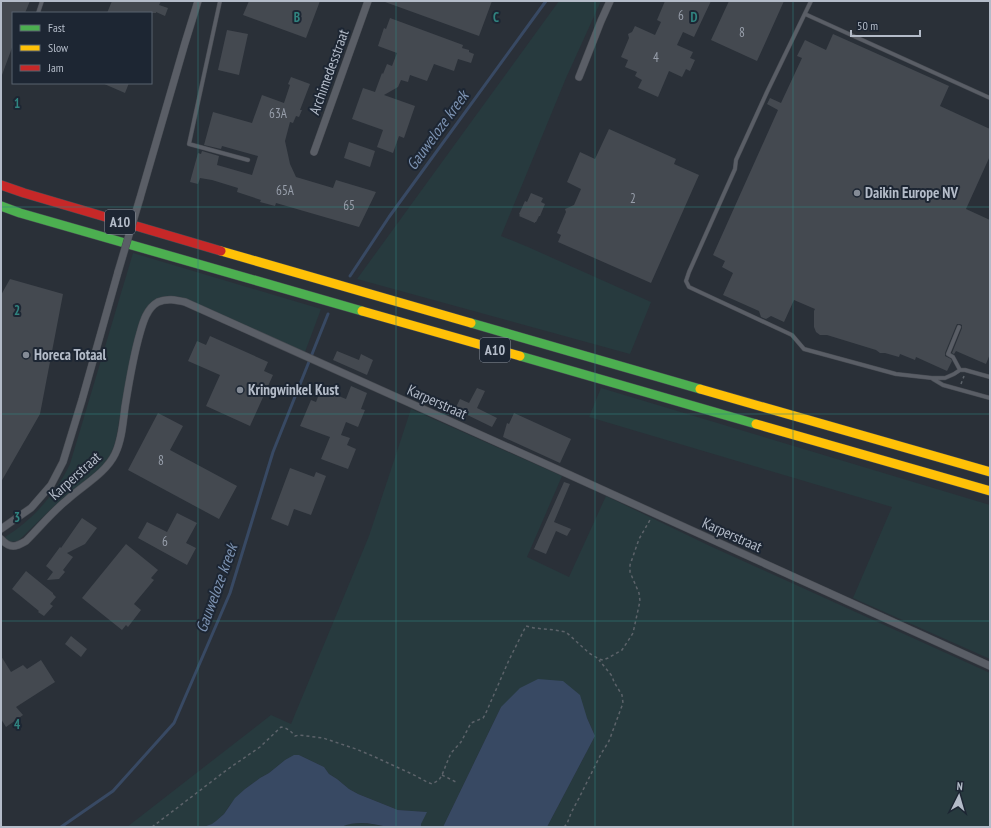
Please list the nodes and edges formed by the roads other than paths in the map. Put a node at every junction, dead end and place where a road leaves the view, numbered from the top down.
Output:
1 (42, 1) edge
2 (198, 1) edge
3 (220, 1) edge
4 (368, 1) edge
5 (610, 1) edge
6 (811, 1) edge
7 (38, 12) edge
8 (805, 14) junction
9 (579, 78) dead end
10 (990, 98) edge
11 (314, 152) dead end
12 (248, 160) dead end
13 (1, 185) edge
14 (1, 206) edge
15 (959, 327) dead end
16 (960, 370) junction
17 (990, 377) edge
18 (932, 378) junction
19 (990, 398) edge
20 (990, 472) edge
21 (990, 492) edge
22 (1, 528) edge
23 (1, 539) edge
24 (990, 666) edge

1 - 7 lane
2 - 22 street, bridge
3 - 12 lane
4 - 11 street, Archimedesstraat
5 - 9 street
6 - 8 lane
8 - 10 lane
8 - 18 lane
13 - 20 highway, A10
14 - 21 highway, A10
15 - 16 lane
16 - 17 lane
16 - 18 lane
18 - 19 lane
23 - 24 street, Karperstraat

